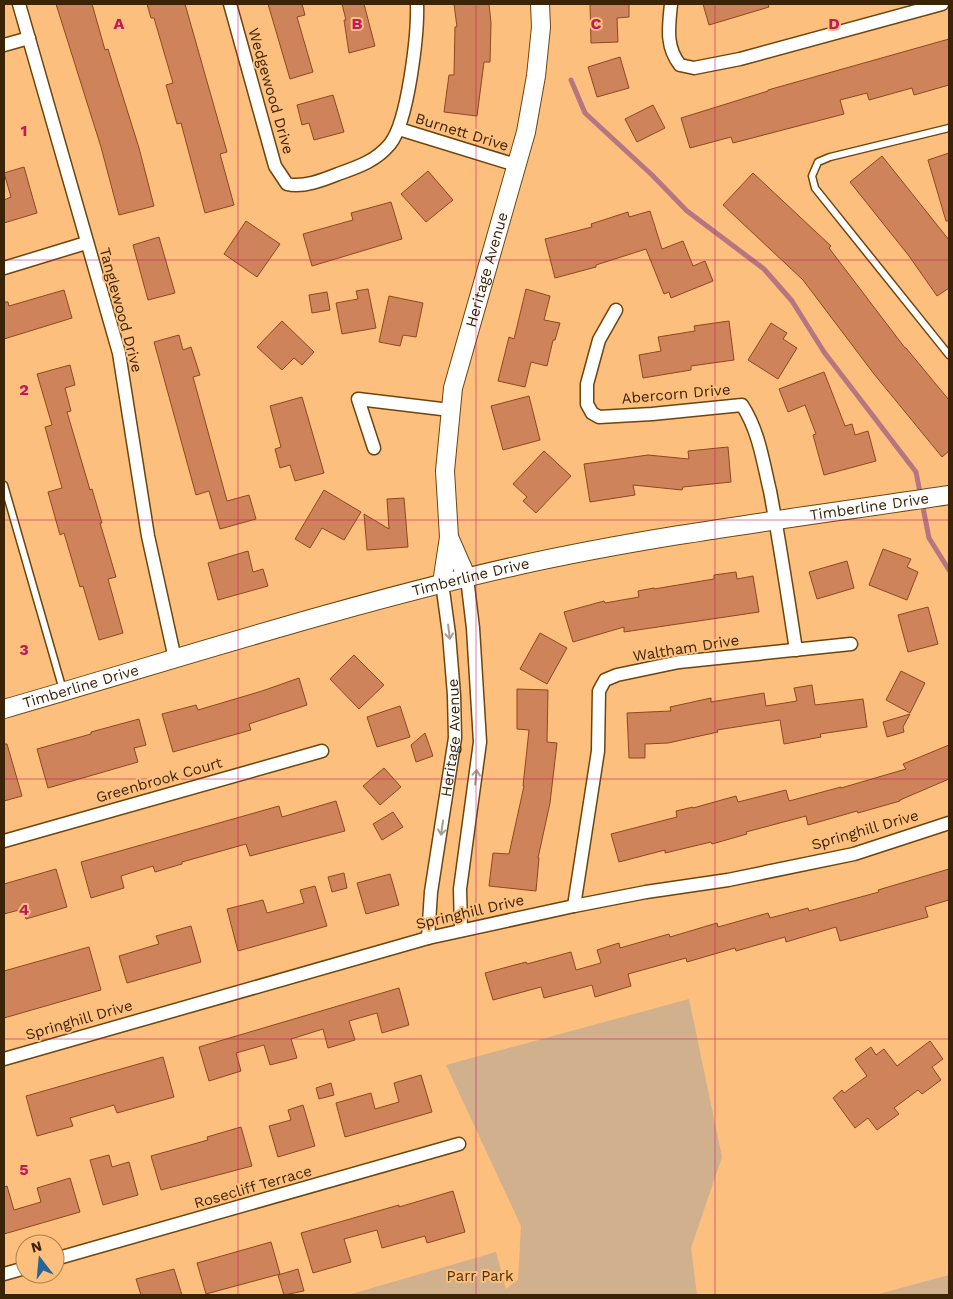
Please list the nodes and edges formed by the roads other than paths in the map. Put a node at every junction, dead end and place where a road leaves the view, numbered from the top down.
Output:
1 (19, 4) edge
2 (230, 4) edge
3 (417, 4) edge
4 (540, 4) edge
5 (671, 4) edge
6 (942, 4) edge
7 (29, 38) junction
8 (4, 45) edge
9 (949, 128) edge
10 (399, 129) junction
11 (516, 165) junction
12 (86, 243) junction
13 (4, 268) edge
14 (616, 310) dead end
15 (949, 355) edge
16 (450, 410) junction
17 (374, 448) dead end
18 (4, 485) edge
19 (949, 495) edge
20 (776, 521) junction
21 (449, 537) junction
22 (467, 578) junction
23 (442, 583) junction
24 (851, 644) dead end
25 (796, 650) junction
26 (175, 659) junction
27 (63, 692) junction
28 (4, 708) edge
29 (322, 751) dead end
30 (949, 823) edge
31 (4, 842) edge
32 (574, 906) junction
33 (462, 930) junction
34 (428, 938) junction
35 (4, 1059) edge
36 (459, 1144) dead end
37 (65, 1257) edge

1 - 7 street, Tanglewood Drive
2 - 10 street, Wedgewood Drive
3 - 10 street
4 - 11 street, Heritage Avenue
5 - 6 street
7 - 8 street
7 - 12 street, Tanglewood Drive
9 - 15 lane
10 - 11 street, Burnett Drive
11 - 16 street, Heritage Avenue
12 - 13 street
12 - 26 street, Tanglewood Drive
14 - 20 street, Abercorn Drive
16 - 17 street
16 - 21 street, Heritage Avenue
18 - 27 lane
19 - 20 street, Timberline Drive
20 - 22 street, Timberline Drive
20 - 25 street, Abercorn Drive
21 - 22 street, Heritage Avenue
21 - 23 street, Heritage Avenue
22 - 23 street, Timberline Drive
33 -> 22 street, Heritage Avenue
23 - 26 street, Timberline Drive
23 -> 34 street, Heritage Avenue
24 - 25 street, Waltham Drive
25 - 32 street, Waltham Drive
26 - 27 street, Timberline Drive
27 - 28 street, Timberline Drive
29 - 31 street, Greenbrook Court
30 - 32 street, Springhill Drive
32 - 33 street, Springhill Drive
33 - 34 street, Springhill Drive
34 - 35 street, Springhill Drive
36 - 37 street, Rosecliff Terrace

